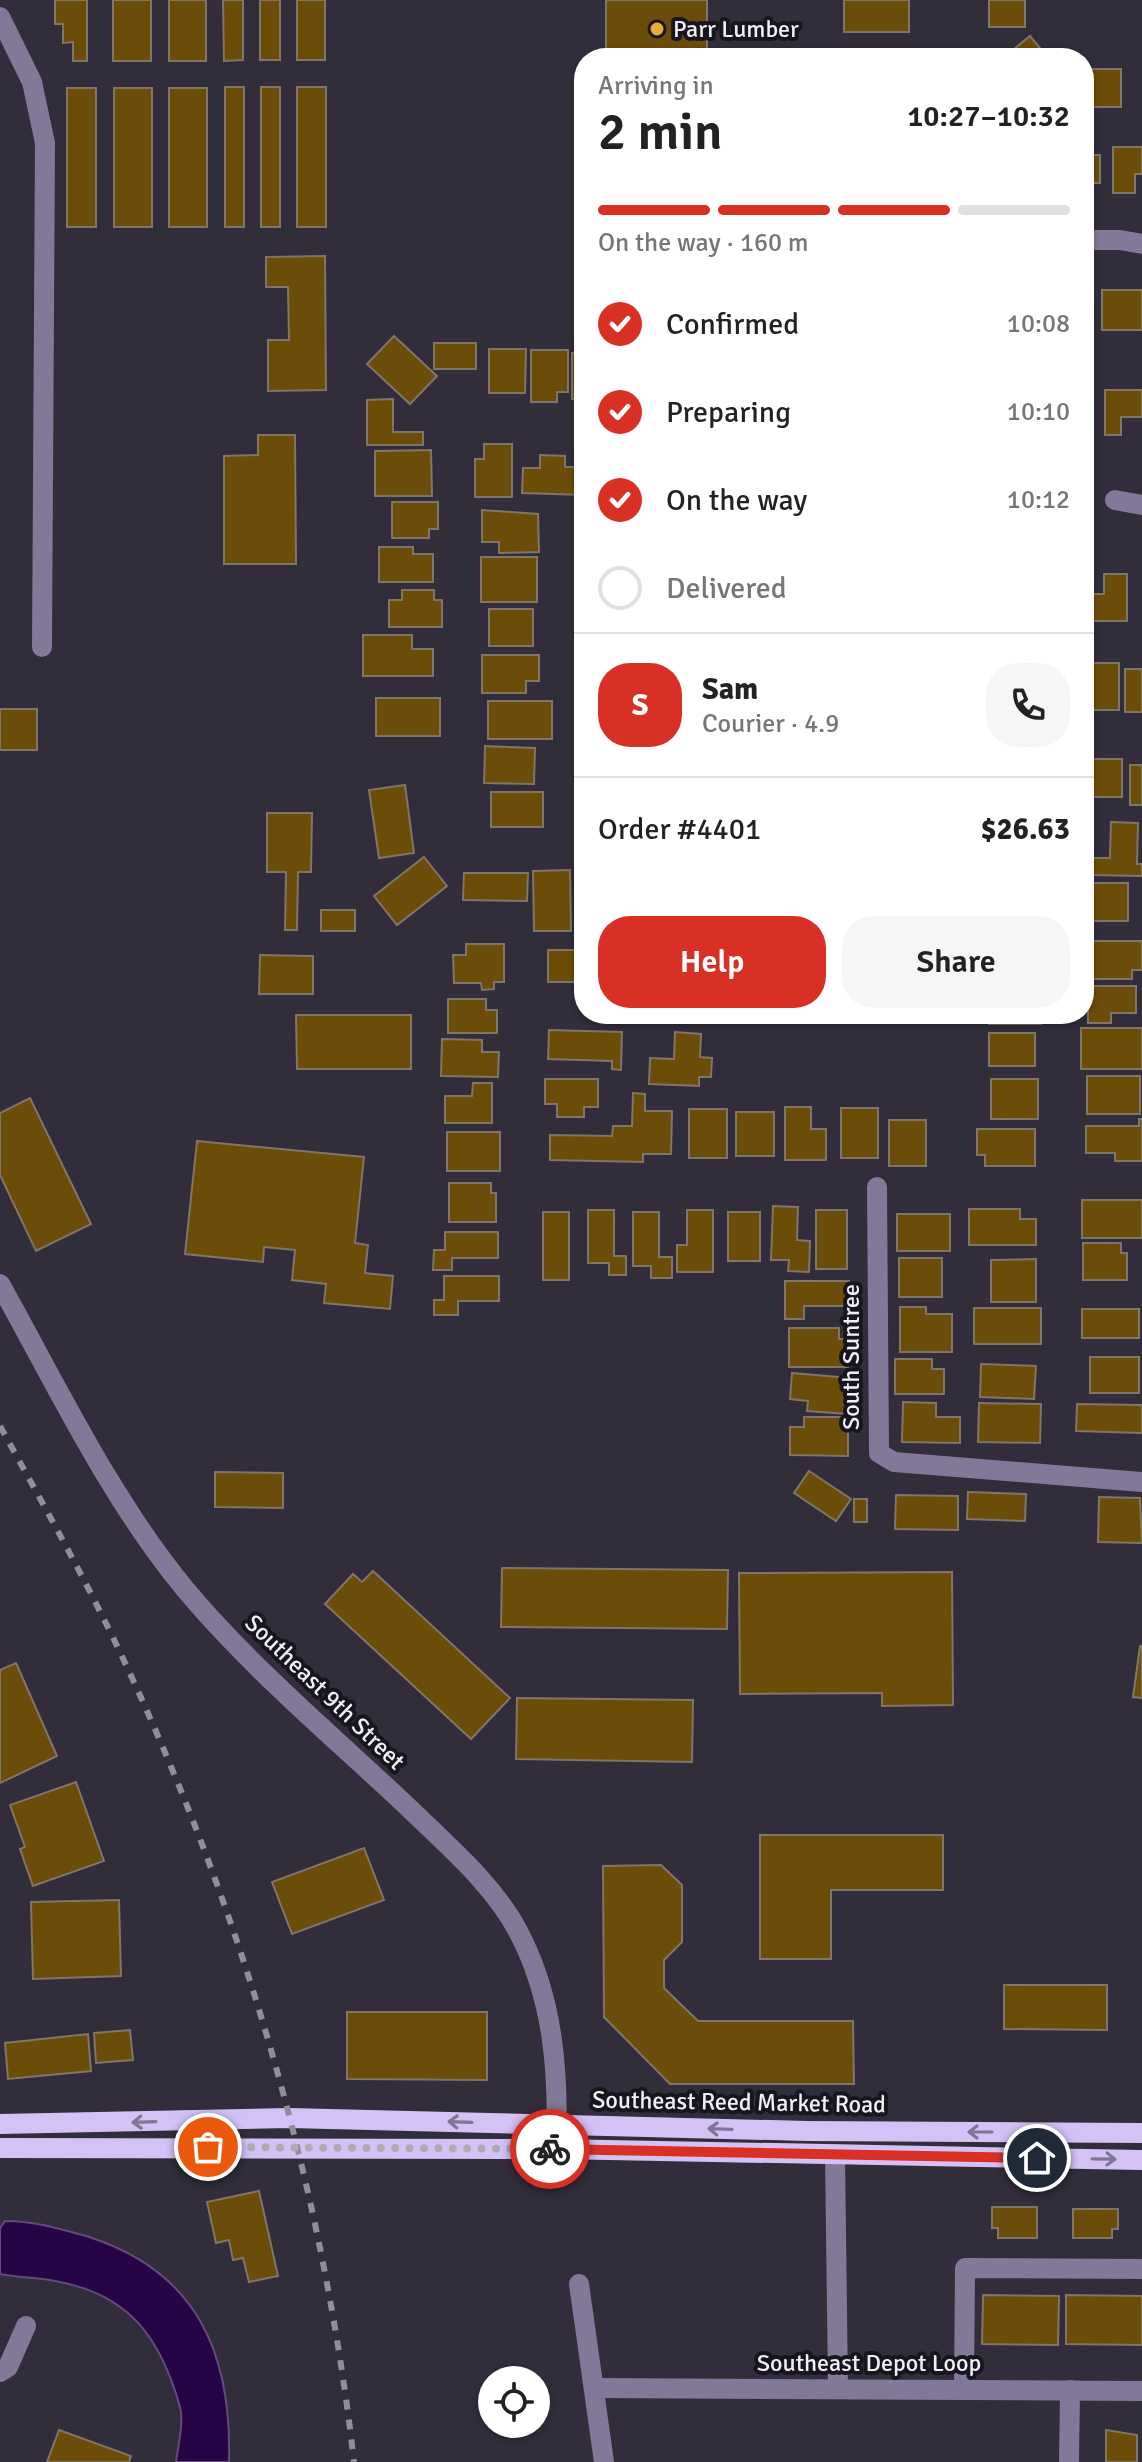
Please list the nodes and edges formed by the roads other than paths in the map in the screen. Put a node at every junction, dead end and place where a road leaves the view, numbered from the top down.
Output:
1 (0, 17) edge
2 (1094, 240) edge
3 (1142, 244) edge
4 (1115, 500) dead end
5 (1142, 505) edge
6 (42, 647) dead end
7 (877, 1187) dead end
8 (0, 1284) edge
9 (1142, 1482) edge
10 (0, 2124) edge
11 (557, 2125) junction
12 (1142, 2133) edge
13 (0, 2148) edge
14 (556, 2149) junction
15 (835, 2154) junction
16 (1142, 2160) edge
17 (1142, 2269) edge
18 (579, 2284) dead end
19 (26, 2326) dead end
20 (0, 2372) edge
21 (596, 2388) junction
22 (838, 2388) junction
23 (964, 2390) junction
24 (1070, 2390) junction
25 (1142, 2391) edge
26 (604, 2462) edge
27 (1069, 2462) edge

1 - 6 street
2 - 3 street
4 - 5 street
7 - 9 street, South Suntree
8 - 11 street, Southeast 9th Street
11 -> 10 main road, Southeast Reed Market Road
12 -> 11 main road, Southeast Reed Market Road
11 - 14 street, Southeast 9th Street
13 - 14 main road, Southeast Reed Market Road
14 - 15 main road, Southeast Reed Market Road
15 -> 16 main road, Southeast Reed Market Road
15 - 22 street
17 - 23 street
18 - 21 street
19 - 20 street
21 - 22 street, Southeast Depot Loop
21 - 26 street
22 - 23 street, Southeast Depot Loop
23 - 24 street, Southeast Depot Loop
24 - 25 street, Southeast Depot Loop
24 - 27 street

